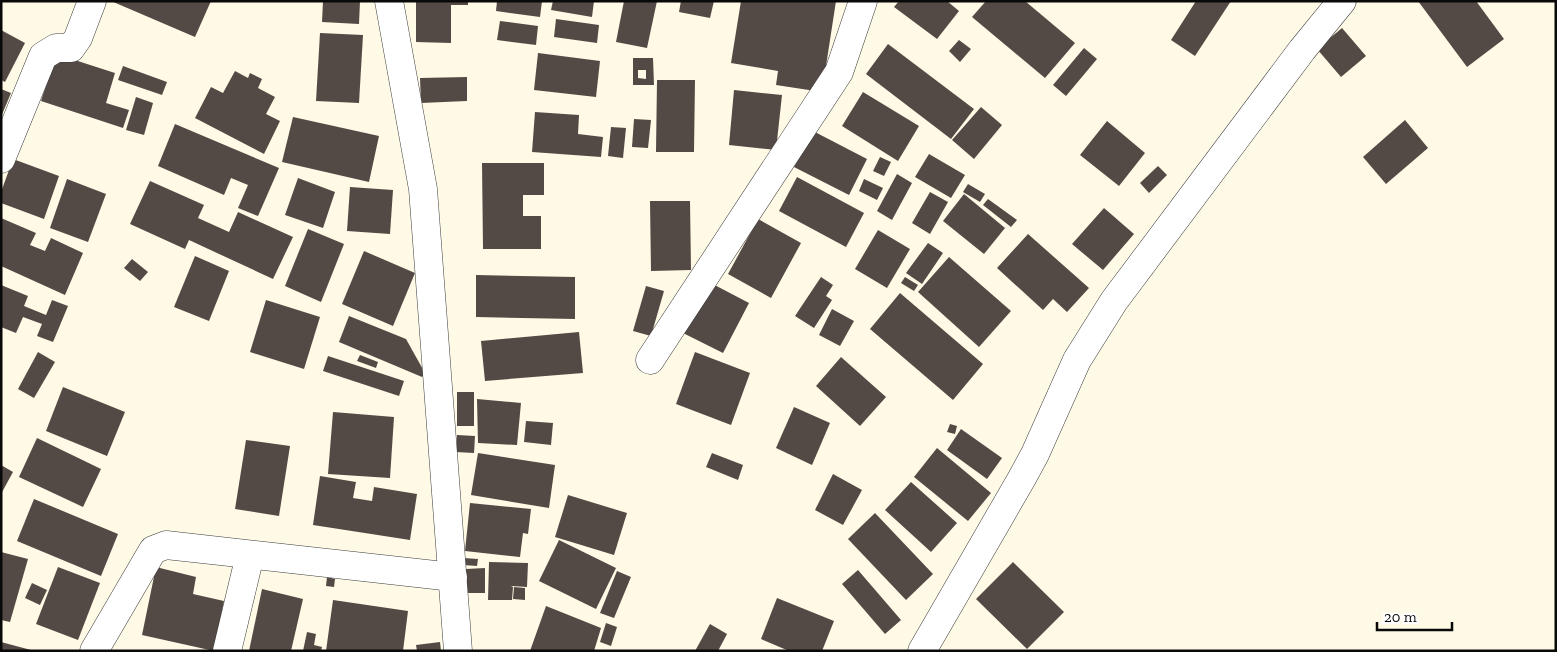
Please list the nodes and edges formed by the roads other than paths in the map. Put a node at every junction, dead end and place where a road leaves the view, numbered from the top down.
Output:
1 (92, 1) edge
2 (389, 1) edge
3 (863, 1) edge
4 (1342, 1) edge
5 (1, 159) edge
6 (650, 360) dead end
7 (250, 555) junction
8 (453, 578) junction
9 (94, 651) edge
10 (227, 651) edge
11 (458, 651) edge
12 (922, 651) edge

1 - 5 street
2 - 8 street
3 - 6 street
4 - 12 street
7 - 8 street
7 - 9 street
7 - 10 street
8 - 11 street

